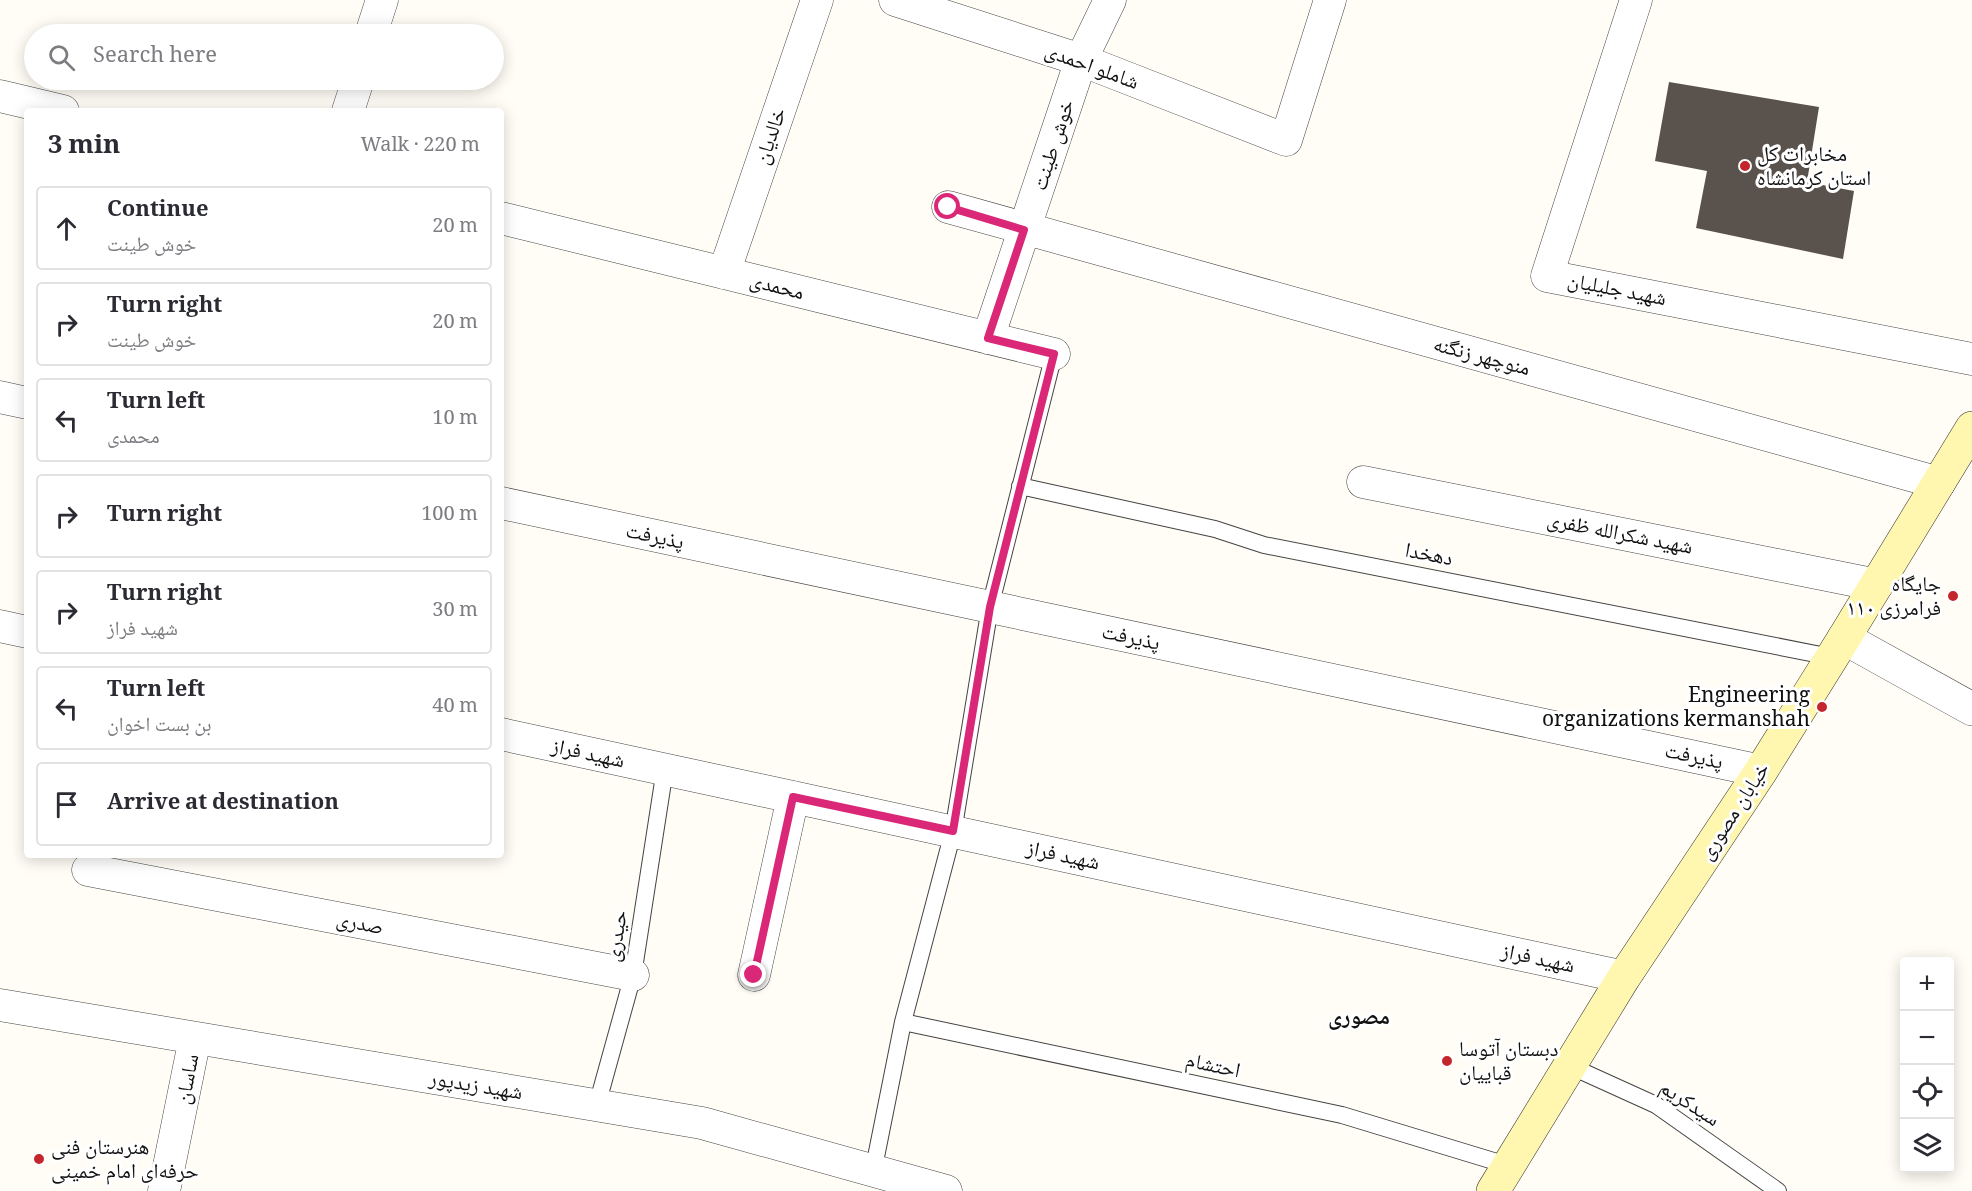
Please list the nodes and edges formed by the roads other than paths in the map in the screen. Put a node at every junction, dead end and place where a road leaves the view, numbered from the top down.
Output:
1 (381, 0) edge
2 (817, 0) edge
3 (895, 0) edge
4 (1110, 0) edge
5 (1330, 0) edge
6 (1636, 0) edge
7 (374, 24) edge
8 (1081, 60) junction
9 (355, 90) edge
10 (0, 96) edge
11 (50, 108) edge
12 (349, 108) edge
13 (948, 207) dead end
14 (504, 219) edge
15 (1024, 230) junction
16 (724, 273) junction
17 (988, 338) junction
18 (1054, 354) joint
19 (1972, 359) edge
20 (0, 397) edge
21 (24, 402) edge
22 (1972, 428) edge
23 (1364, 482) dead end
24 (1939, 483) junction
25 (1020, 486) junction
26 (504, 504) edge
27 (1877, 585) junction
28 (990, 607) junction
29 (0, 626) edge
30 (24, 631) edge
31 (1838, 647) junction
32 (1972, 709) edge
33 (504, 735) edge
34 (664, 770) junction
35 (1761, 771) junction
36 (793, 797) junction
37 (953, 831) junction
38 (88, 870) dead end
39 (633, 975) junction
40 (754, 975) dead end
41 (1624, 976) junction
42 (0, 1005) edge
43 (903, 1022) junction
44 (195, 1038) junction
45 (1570, 1066) junction
46 (597, 1105) junction
47 (873, 1172) junction
48 (1502, 1178) edge
49 (164, 1191) edge
50 (946, 1191) edge
51 (1778, 1191) edge

1 - 7 street
2 - 16 street, خالدیان
3 - 8 street, شاملو احمدی
4 - 8 street, خوش طینت
5 - 8 street, شاملو احمدی
6 - 19 street, شهید جلیلیان
8 - 15 street, خوش طینت
9 - 12 street
10 - 11 street
13 - 15 street
14 - 16 street, محمدی
15 - 17 street, خوش طینت
15 - 24 street, منوچهر زنگنه
16 - 17 street, محمدی
17 - 18 street, محمدی
18 - 25 lane
20 - 21 street
22 - 24 main road, خیابان مصوری
23 - 27 street, شهید شکرالله ظفری
24 - 27 main road, خیابان مصوری
25 - 28 lane
25 - 31 lane, دهخدا
26 - 28 street, پذیرفت
27 - 31 main road, خیابان مصوری
28 - 35 street, پذیرفت
28 - 37 lane
29 - 30 street
31 - 32 street
31 - 35 main road, خیابان مصوری
33 - 34 street, شهید فراز
34 - 36 street, شهید فراز
34 - 39 lane, حیدری
35 - 41 main road, خیابان مصوری
36 - 37 street, شهید فراز
36 - 40 street
37 - 41 street, شهید فراز
37 - 43 lane
38 - 39 street, صدری
39 - 46 lane, حیدری
41 - 45 main road, خیابان مصوری
42 - 44 street, شهید زیدپور
43 - 47 lane
43 - 48 lane, احتشام
44 - 46 street, شهید زیدپور
44 - 49 street, ساسان
45 - 48 main road, خیابان مصوری
45 - 51 lane, سیدکریم
46 - 47 street, شهید زیدپور
47 - 50 street, شهید زیدپور

